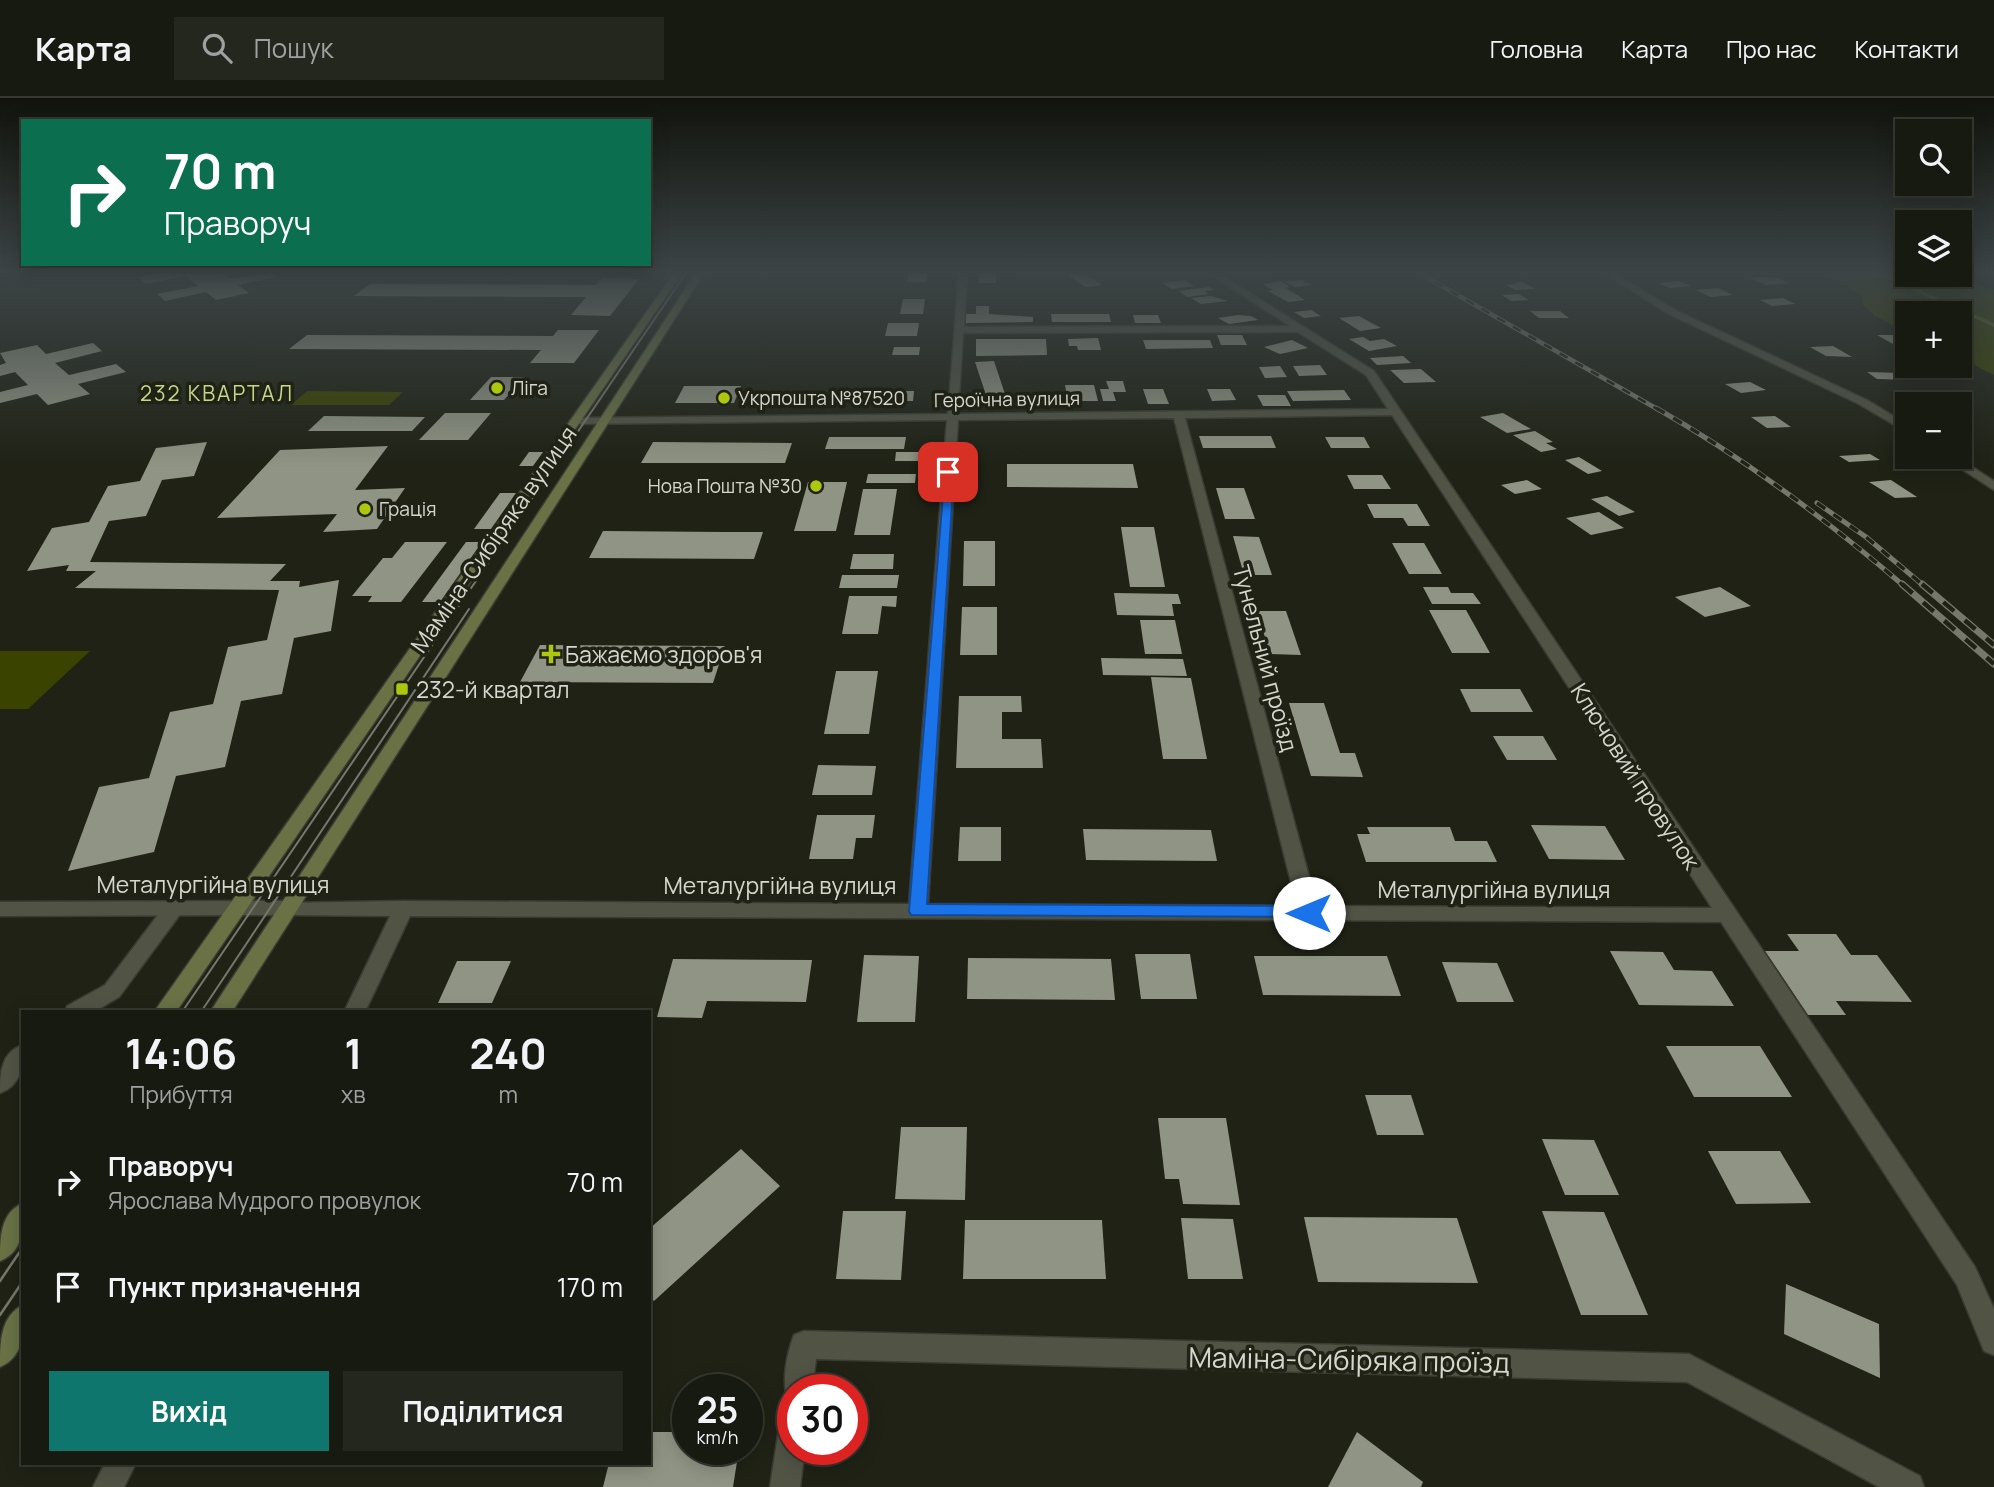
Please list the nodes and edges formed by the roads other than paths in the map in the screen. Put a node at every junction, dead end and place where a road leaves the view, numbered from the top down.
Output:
1 (633, 338) edge
2 (658, 338) edge
3 (958, 338) edge
4 (1314, 338) edge
5 (1727, 338) edge
6 (1397, 412) junction
7 (1179, 415) junction
8 (952, 418) junction
9 (575, 421) junction
10 (604, 421) junction
11 (1895, 422) edge
12 (1968, 469) edge
13 (1994, 486) edge
14 (174, 908) junction
15 (235, 908) junction
16 (287, 908) junction
17 (404, 908) junction
18 (0, 909) edge
19 (918, 911) junction
20 (1309, 913) junction
21 (1728, 915) junction
22 (79, 1010) edge
23 (165, 1010) edge
24 (221, 1010) edge
25 (355, 1010) edge
26 (21, 1057) edge
27 (0, 1083) edge
28 (21, 1218) edge
29 (0, 1248) edge
30 (21, 1321) edge
31 (1994, 1341) edge
32 (0, 1353) edge
33 (800, 1374) edge
34 (120, 1465) edge
35 (788, 1465) edge
36 (108, 1487) edge
37 (785, 1487) edge
38 (1909, 1487) edge

1 - 9 main road, Маміна-Сибіряка вулиця
2 - 10 main road, Маміна-Сибіряка вулиця
3 - 8 street
4 - 6 street, Ключовий провулок
5 - 11 street
6 - 7 street, Героїчна вулиця
6 - 21 street, Ключовий провулок
7 - 8 street, Героїчна вулиця
7 - 20 street, Тунельний проїзд
8 - 10 street, Героїчна вулиця
8 - 19 street
9 - 10 street, Героїчна вулиця
9 - 15 main road, Маміна-Сибіряка вулиця
10 - 16 main road, Маміна-Сибіряка вулиця
12 - 13 street
14 - 15 street, Металургійна вулиця
14 - 18 street, Металургійна вулиця
14 - 22 street
15 - 16 street, Металургійна вулиця
15 - 23 main road, Маміна-Сибіряка вулиця
16 - 17 street, Металургійна вулиця
16 - 24 main road, Маміна-Сибіряка вулиця
17 - 19 street, Металургійна вулиця
17 - 25 street
19 - 20 street, Металургійна вулиця
20 - 21 street, Металургійна вулиця
21 - 31 street, Ключовий провулок
26 - 27 street
28 - 29 main road
30 - 32 main road
33 - 38 street, Маміна-Сибіряка проїзд
34 - 36 street
35 - 37 street

